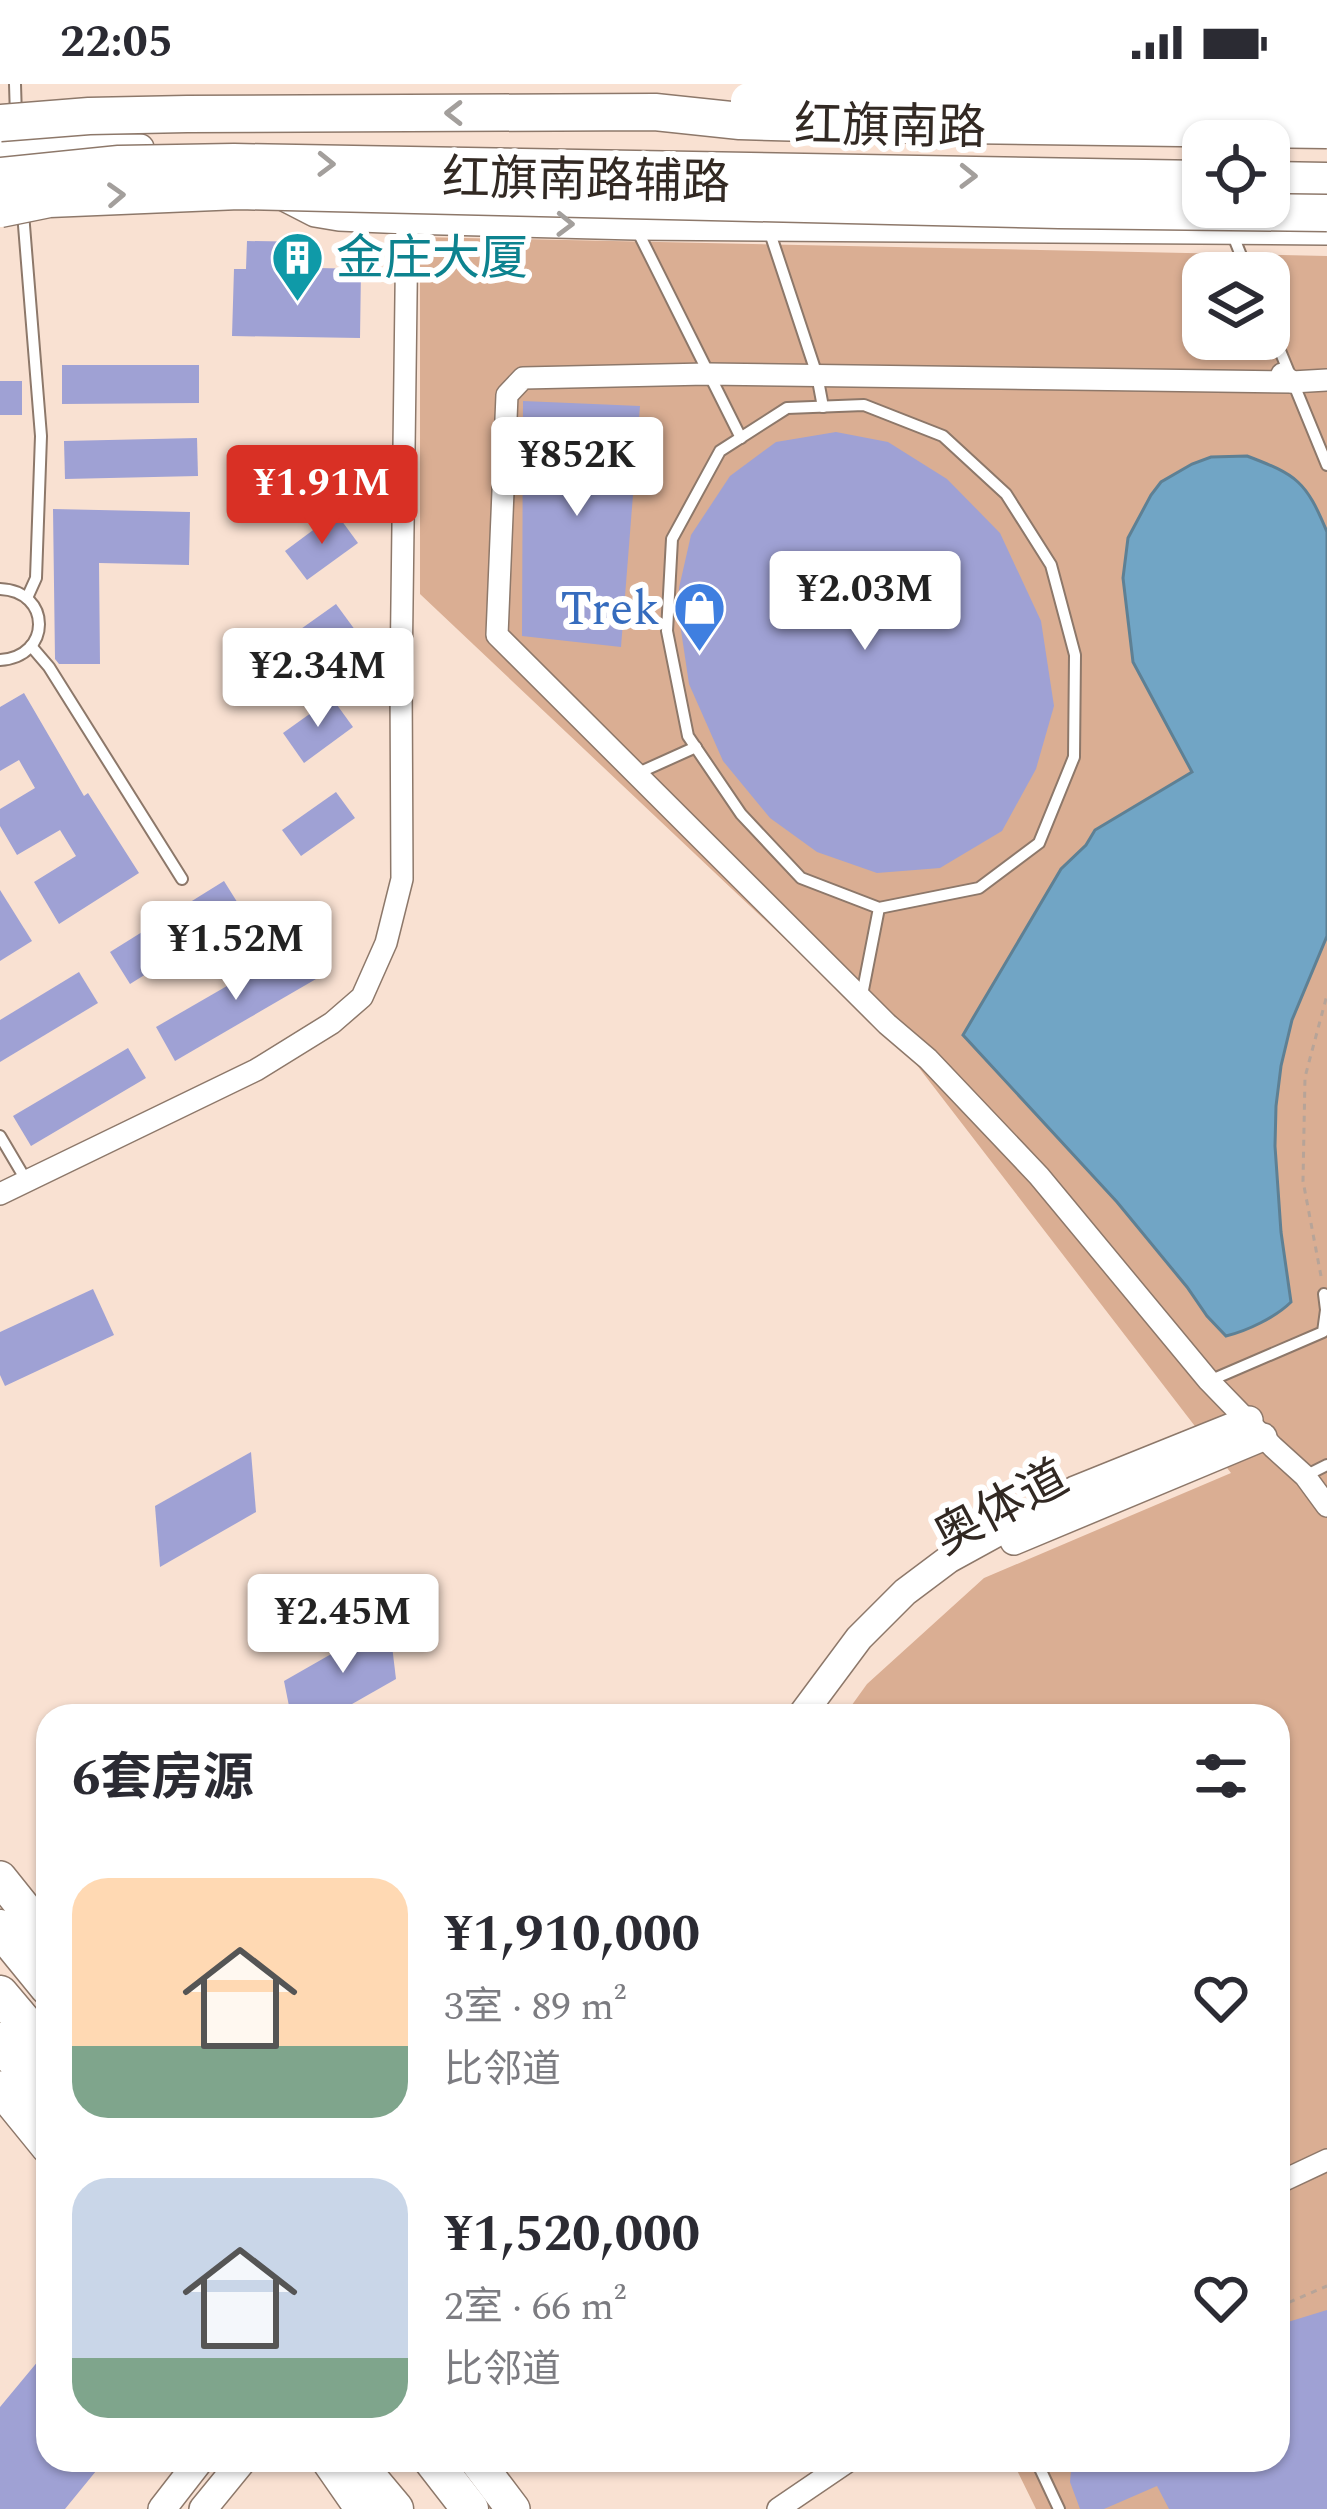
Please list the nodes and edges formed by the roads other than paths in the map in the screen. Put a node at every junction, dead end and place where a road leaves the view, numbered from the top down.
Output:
1 (15, 84) edge
2 (772, 84) edge
3 (1160, 84) edge
4 (1206, 84) edge
5 (1327, 96) edge
6 (656, 112) junction
7 (1205, 120) edge
8 (1327, 130) edge
9 (771, 131) dead end
10 (770, 155) dead end
11 (5, 169) edge
12 (916, 175) junction
13 (1182, 179) edge
14 (1290, 180) edge
15 (1327, 181) edge
16 (682, 201) junction
17 (1327, 213) edge
18 (407, 220) junction
19 (635, 226) junction
20 (767, 226) junction
21 (1182, 227) edge
22 (1281, 228) edge
23 (1158, 230) junction
24 (1327, 232) edge
25 (1280, 360) edge
26 (707, 374) junction
27 (818, 375) junction
28 (1285, 376) junction
29 (1327, 380) edge
30 (823, 407) junction
31 (741, 438) junction
32 (1327, 465) edge
33 (0, 589) edge
34 (28, 598) junction
35 (31, 646) junction
36 (0, 660) edge
37 (696, 747) junction
38 (636, 774) junction
39 (182, 880) dead end
40 (879, 908) junction
41 (862, 998) junction
42 (0, 1136) edge
43 (27, 1183) junction
44 (0, 1194) edge
45 (1324, 1294) edge
46 (1209, 1381) junction
47 (1256, 1428) junction
48 (1327, 1465) edge
49 (1305, 1476) junction
50 (1327, 1506) edge
51 (811, 1704) edge
52 (832, 1704) edge
53 (0, 1878) edge
54 (36, 1922) edge
55 (0, 1928) edge
56 (36, 1972) edge
57 (0, 1994) edge
58 (36, 2037) edge
59 (0, 2042) edge
60 (36, 2086) edge
61 (0, 2088) edge
62 (36, 2132) edge
63 (1327, 2160) edge
64 (1290, 2177) edge
65 (191, 2472) edge
66 (233, 2472) edge
67 (336, 2472) edge
68 (356, 2472) edge
69 (367, 2472) edge
70 (441, 2472) edge
71 (485, 2472) edge
72 (832, 2472) edge
73 (1042, 2472) edge
74 (162, 2509) edge
75 (203, 2509) edge
76 (362, 2509) edge
77 (395, 2509) edge
78 (470, 2509) edge
79 (514, 2509) edge
80 (778, 2509) edge
81 (1059, 2509) edge

1 - 11 lane
2 - 9 lane
3 - 23 street
4 - 7 street
5 - 6 highway, bridge
6 - 8 highway, 红旗南路, bridge
6 -> 11 highway, bridge
10 - 20 lane
11 -> 12 highway, 红旗南路, bridge
11 -> 16 highway, bridge
11 - 18 street, 红旗南路辅路
11 - 34 lane
12 -> 13 highway, 红旗南路, bridge
12 - 16 highway, bridge
14 - 15 highway
16 - 17 highway, bridge
18 -> 19 street, 红旗南路辅路
18 - 43 street
19 - 20 street, 红旗南路辅路
19 - 26 lane
20 - 23 street, 红旗南路辅路
20 - 27 lane
21 - 23 street, 红旗南路辅路
22 - 24 street, 红旗南路辅路
25 - 28 lane
26 - 27 street
26 - 31 lane
26 - 38 street
27 - 28 street
27 - 30 lane
28 - 29 street
28 - 32 lane
30 - 31 lane
30 - 40 lane
31 - 37 lane
33 - 34 lane
34 - 35 lane
35 - 36 lane
35 - 39 lane
37 - 38 lane
37 - 40 lane
38 - 41 street
40 - 41 lane
41 - 46 street
42 - 43 lane
43 - 44 street
45 - 46 lane
46 - 47 street
47 - 49 street
47 - 51 street
47 - 52 street, 奥体道
48 - 49 lane
49 - 50 street
53 - 54 main road
55 - 56 highway
57 - 58 highway
59 - 60 highway
61 - 62 main road
63 - 64 street
65 - 74 street
66 - 75 street
67 - 76 main road
68 - 77 main road
69 - 77 highway
70 - 78 highway
71 - 79 main road
72 - 80 street
73 - 81 lane

